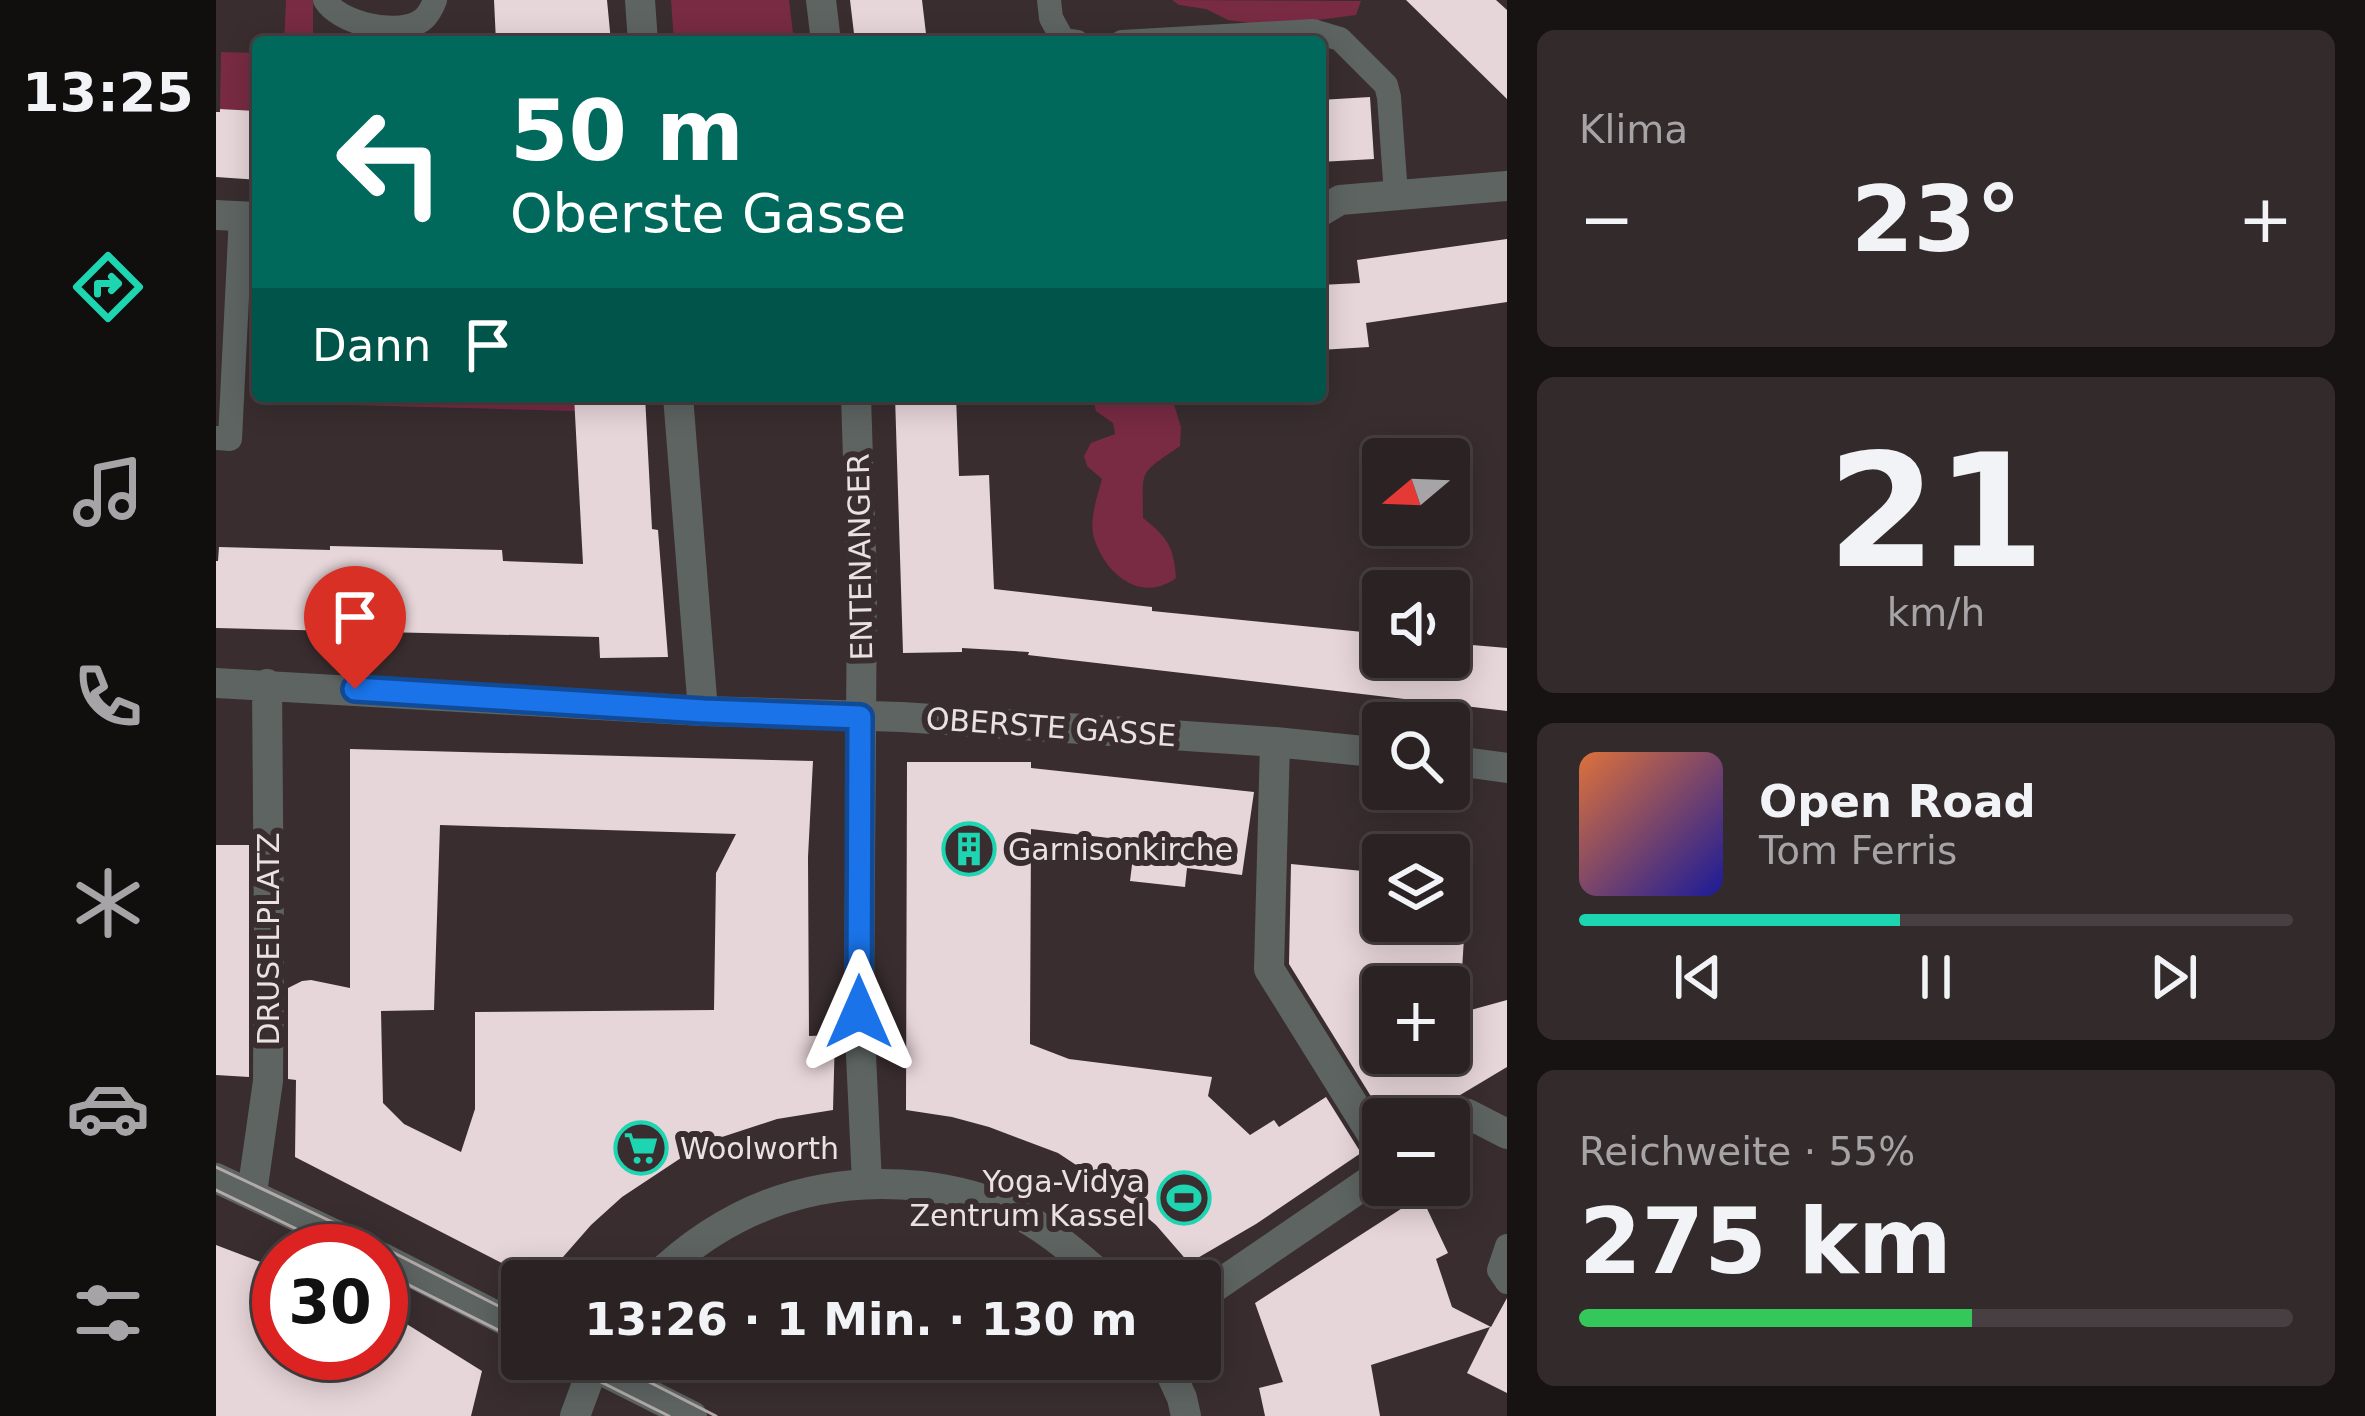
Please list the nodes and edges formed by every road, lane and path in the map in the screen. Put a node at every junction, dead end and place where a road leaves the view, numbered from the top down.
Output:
1 (325, 0) edge
2 (435, 0) edge
3 (640, 0) edge
4 (821, 0) edge
5 (1049, 0) edge
6 (643, 36) edge
7 (825, 36) edge
8 (1061, 36) edge
9 (1226, 36) edge
10 (1507, 186) edge
11 (1396, 195) junction
12 (1326, 208) edge
13 (238, 216) edge
14 (678, 402) edge
15 (856, 402) edge
16 (216, 438) edge
17 (216, 682) edge
18 (267, 684) junction
19 (704, 711) junction
20 (860, 717) junction
21 (1275, 742) junction
22 (1362, 751) edge
23 (1470, 763) edge
24 (1507, 768) edge
25 (1470, 1115) edge
26 (1362, 1118) edge
27 (1507, 1134) edge
28 (216, 1178) edge
29 (867, 1183) junction
30 (1362, 1186) edge
31 (252, 1193) junction
32 (315, 1224) edge
33 (1507, 1246) edge
34 (672, 1260) edge
35 (1083, 1260) edge
36 (408, 1270) edge
37 (1507, 1282) edge
38 (1221, 1283) edge
39 (501, 1318) edge
40 (584, 1380) edge
41 (625, 1380) edge
42 (1173, 1380) edge
43 (574, 1416) edge
44 (692, 1416) edge
45 (1186, 1416) edge

1 - 2 lane
3 - 6 street
4 - 7 street
5 - 8 lane
9 - 11 lane
10 - 11 street
11 - 12 street
13 - 16 lane
14 - 19 street
15 - 20 street, ENTENANGER
17 - 18 street, OBERSTE GASSE
18 - 19 street, OBERSTE GASSE
18 - 31 street, DRUSELPLATZ
19 - 20 street, OBERSTE GASSE
20 - 21 street, OBERSTE GASSE
20 - 29 street, ENTENANGER
21 - 22 street, OBERSTE GASSE
21 - 26 street
23 - 24 street
25 - 27 street
28 - 31 street
29 - 34 street
29 - 35 street
30 - 38 street
31 - 32 street
33 - 37 lane
36 - 39 street
40 - 43 street
41 - 44 street
42 - 45 street

